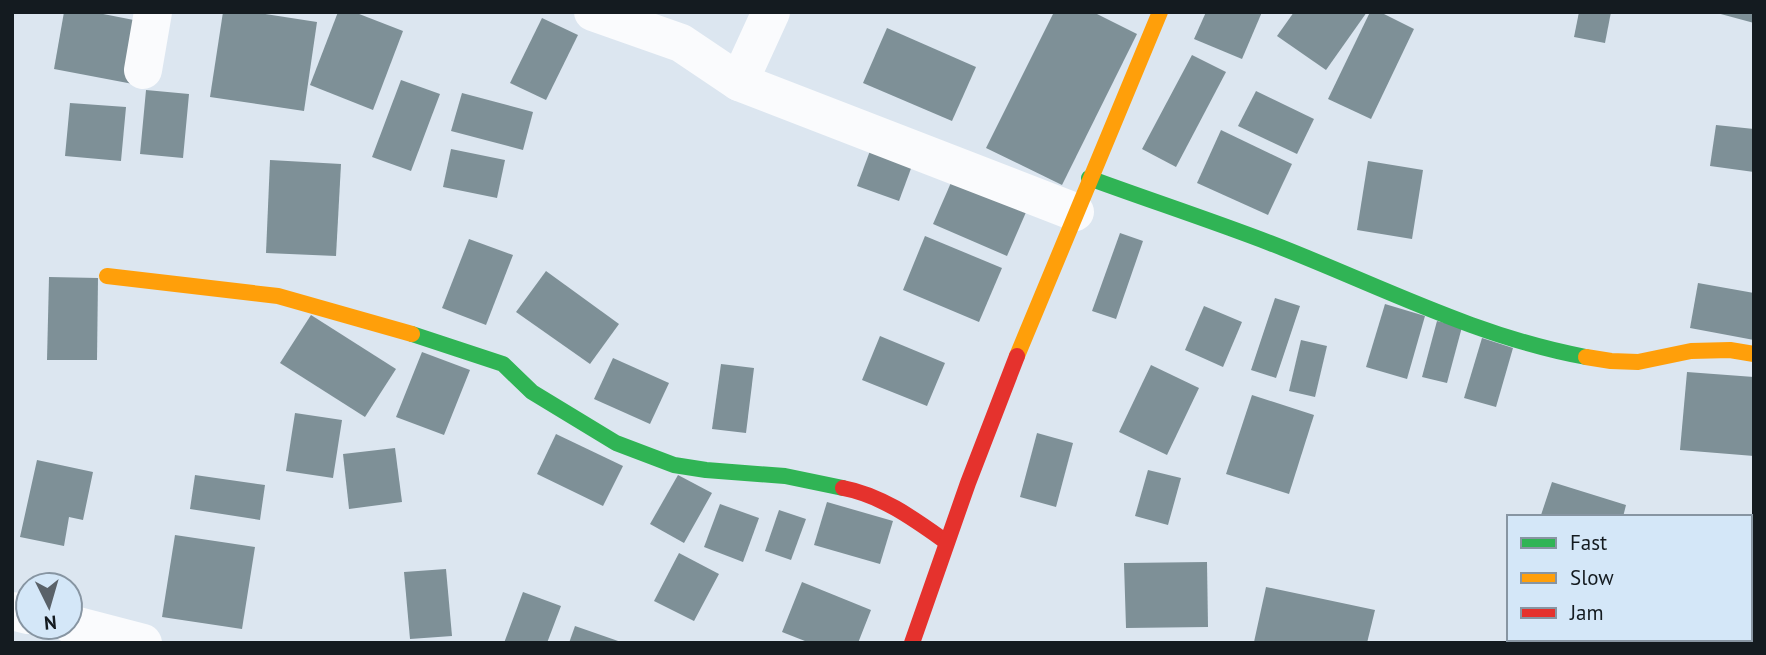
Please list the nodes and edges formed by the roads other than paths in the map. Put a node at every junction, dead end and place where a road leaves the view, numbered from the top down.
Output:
1 (153, 12) edge
2 (593, 12) edge
3 (771, 12) edge
4 (1160, 12) edge
5 (143, 69) dead end
6 (739, 82) junction
7 (1082, 195) junction
8 (107, 276) dead end
9 (1754, 355) edge
10 (945, 541) junction
11 (84, 628) edge
12 (1754, 636) edge
13 (143, 643) edge
14 (912, 643) edge
15 (1753, 643) edge

1 - 5 street
2 - 6 street
3 - 6 street
4 - 7 street
6 - 7 street
7 - 9 street
7 - 10 street
8 - 10 street
10 - 14 street
11 - 13 street
12 - 15 street

